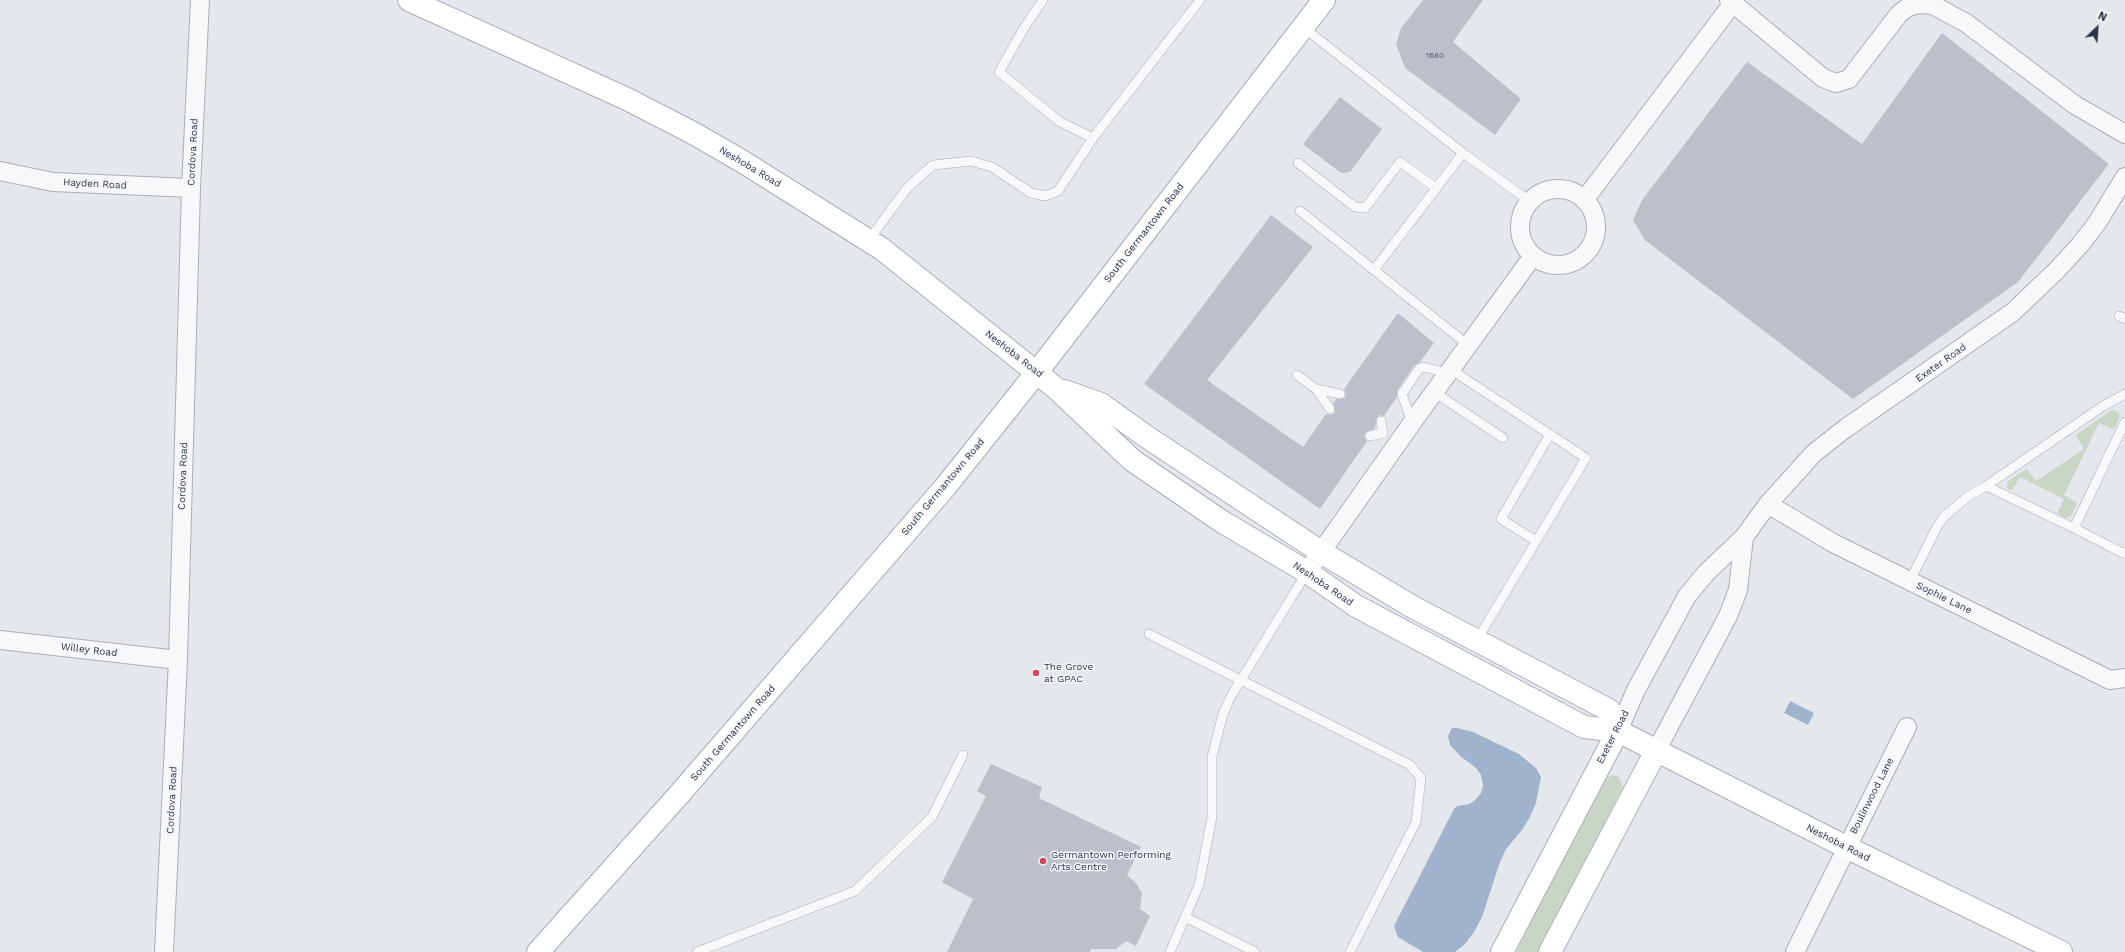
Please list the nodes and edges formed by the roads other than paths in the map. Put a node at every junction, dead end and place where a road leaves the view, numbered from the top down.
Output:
1 (200, 0) edge
2 (410, 0) edge
3 (1043, 0) edge
4 (1200, 0) edge
5 (1324, 0) edge
6 (1731, 2) edge
7 (1303, 26) junction
8 (2125, 134) edge
9 (1094, 138) junction
10 (1463, 153) junction
11 (1298, 163) dead end
12 (0, 171) edge
13 (2124, 182) edge
14 (191, 188) junction
15 (1436, 188) junction
16 (1585, 199) junction
17 (1529, 202) junction
18 (1300, 211) dead end
19 (868, 241) junction
20 (1533, 256) junction
21 (1374, 270) junction
22 (1468, 344) junction
23 (1037, 372) junction
24 (1449, 372) junction
25 (1296, 375) dead end
26 (1058, 389) junction
27 (1316, 389) junction
28 (1434, 392) junction
29 (1340, 394) dead end
30 (2125, 394) edge
31 (1330, 409) dead end
32 (1381, 421) dead end
33 (2125, 422) edge
34 (1412, 423) junction
35 (1383, 433) junction
36 (1550, 434) junction
37 (1370, 436) dead end
38 (1503, 438) dead end
39 (1397, 443) junction
40 (1986, 486) junction
41 (1768, 504) junction
42 (2074, 528) junction
43 (1744, 537) junction
44 (1536, 541) junction
45 (1321, 552) junction
46 (2125, 554) edge
47 (1307, 572) junction
48 (1910, 581) junction
49 (1149, 634) dead end
50 (0, 640) edge
51 (1477, 640) junction
52 (178, 660) junction
53 (2124, 678) edge
54 (1241, 680) junction
55 (1907, 727) dead end
56 (1618, 731) junction
57 (1656, 751) junction
58 (963, 755) dead end
59 (1846, 847) junction
60 (1185, 917) junction
61 (164, 952) edge
62 (538, 952) edge
63 (697, 952) edge
64 (1170, 952) edge
65 (1255, 952) edge
66 (1350, 952) edge
67 (1502, 952) edge
68 (1550, 952) edge
69 (1795, 952) edge
70 (2061, 952) edge

1 - 14 street, Cordova Road
2 - 19 street, Neshoba Road
3 - 9 lane
4 - 9 lane
5 - 7 street, South Germantown Road
6 - 8 street
6 - 16 street
7 - 10 lane
7 - 23 street, South Germantown Road
9 - 19 lane
10 - 15 lane
10 - 17 lane
11 - 15 lane
12 - 14 street, Hayden Road
13 - 41 street, Exeter Road
14 - 52 street, Cordova Road
15 - 21 lane
16 - 17 street
16 - 20 street
17 - 20 street
18 - 21 lane
19 - 23 street, Neshoba Road
20 - 22 street
21 - 22 lane
22 - 24 street
23 - 26 street, Neshoba Road
23 - 62 street, South Germantown Road
24 - 28 street
24 - 34 lane
24 - 36 lane
25 - 27 lane
26 - 45 street, Neshoba Road
26 - 47 street, Neshoba Road
27 - 29 lane
27 - 31 lane
28 - 34 street
28 - 38 lane
30 - 40 lane
32 - 35 lane
33 - 42 lane
34 - 39 street
35 - 37 lane
35 - 39 lane
36 - 44 lane
36 - 44 lane
39 - 45 street
40 - 42 lane
40 - 48 lane
41 - 43 street, Exeter Road
41 - 48 street, Sophie Lane
42 - 46 lane
43 - 56 street, Exeter Road
43 - 57 street, Exeter Road
44 - 51 lane
45 - 47 street
45 - 51 street, Neshoba Road
47 - 54 lane
47 - 56 street, Neshoba Road
48 - 53 street, Sophie Lane
49 - 54 lane
50 - 52 street, Willey Road
51 - 56 street, Neshoba Road
52 - 61 street, Cordova Road
54 - 60 lane
54 - 66 lane
55 - 59 street, Boulinwood Lane
56 - 57 street, Neshoba Road
56 - 67 street, Exeter Road
57 - 59 street, Neshoba Road
57 - 68 street, Exeter Road
58 - 63 lane
59 - 69 street, Boulinwood Lane
59 - 70 street, Neshoba Road
60 - 64 lane
60 - 65 lane

